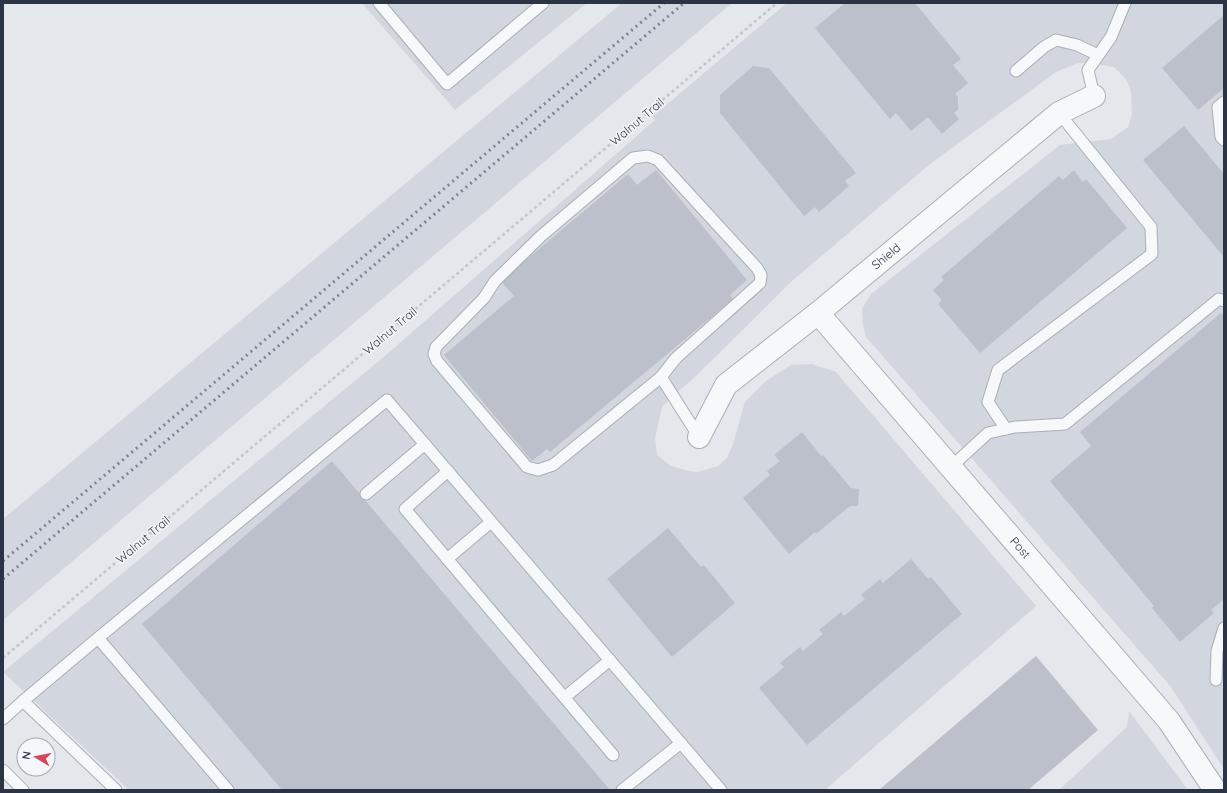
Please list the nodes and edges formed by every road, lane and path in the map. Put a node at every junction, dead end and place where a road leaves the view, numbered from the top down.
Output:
1 (379, 3) edge
2 (543, 3) edge
3 (777, 3) edge
4 (1125, 3) edge
5 (1098, 55) junction
6 (1016, 72) dead end
7 (1094, 96) joint
8 (1224, 102) edge
9 (1059, 112) junction
10 (1224, 140) edge
11 (1224, 301) edge
12 (818, 312) junction
13 (661, 377) junction
14 (1006, 429) junction
15 (699, 437) joint
16 (425, 444) junction
17 (951, 467) junction
18 (448, 471) junction
19 (366, 494) dead end
20 (491, 522) junction
21 (447, 559) junction
22 (1224, 628) edge
23 (98, 638) junction
24 (3, 658) edge
25 (610, 660) junction
26 (1216, 680) dead end
27 (565, 698) junction
28 (23, 701) junction
29 (3, 719) edge
30 (681, 743) junction
31 (614, 755) dead end
32 (3, 770) edge
33 (24, 790) edge
34 (116, 790) edge
35 (228, 790) edge
36 (622, 790) edge
37 (721, 790) edge
38 (1215, 790) edge

1 - 2 lane
3 - 24 path, Walnut Trail
4 - 5 lane
5 - 6 lane
5 - 7 lane
7 - 9 street, Shield
8 - 10 lane
9 - 12 street, Shield
9 - 14 lane
11 - 14 lane
12 - 15 street, Shield
12 - 17 street, Post
13 - 13 lane
13 - 15 lane
14 - 17 lane
16 - 18 lane
16 - 19 lane
16 - 23 lane
17 - 38 street, Post
18 - 20 lane
18 - 21 lane
20 - 21 lane
20 - 25 lane
21 - 27 lane
22 - 26 lane
23 - 28 lane
23 - 35 lane
25 - 27 lane
25 - 30 lane
27 - 31 lane
28 - 29 lane
28 - 34 lane
30 - 36 lane
30 - 37 lane
32 - 33 lane

